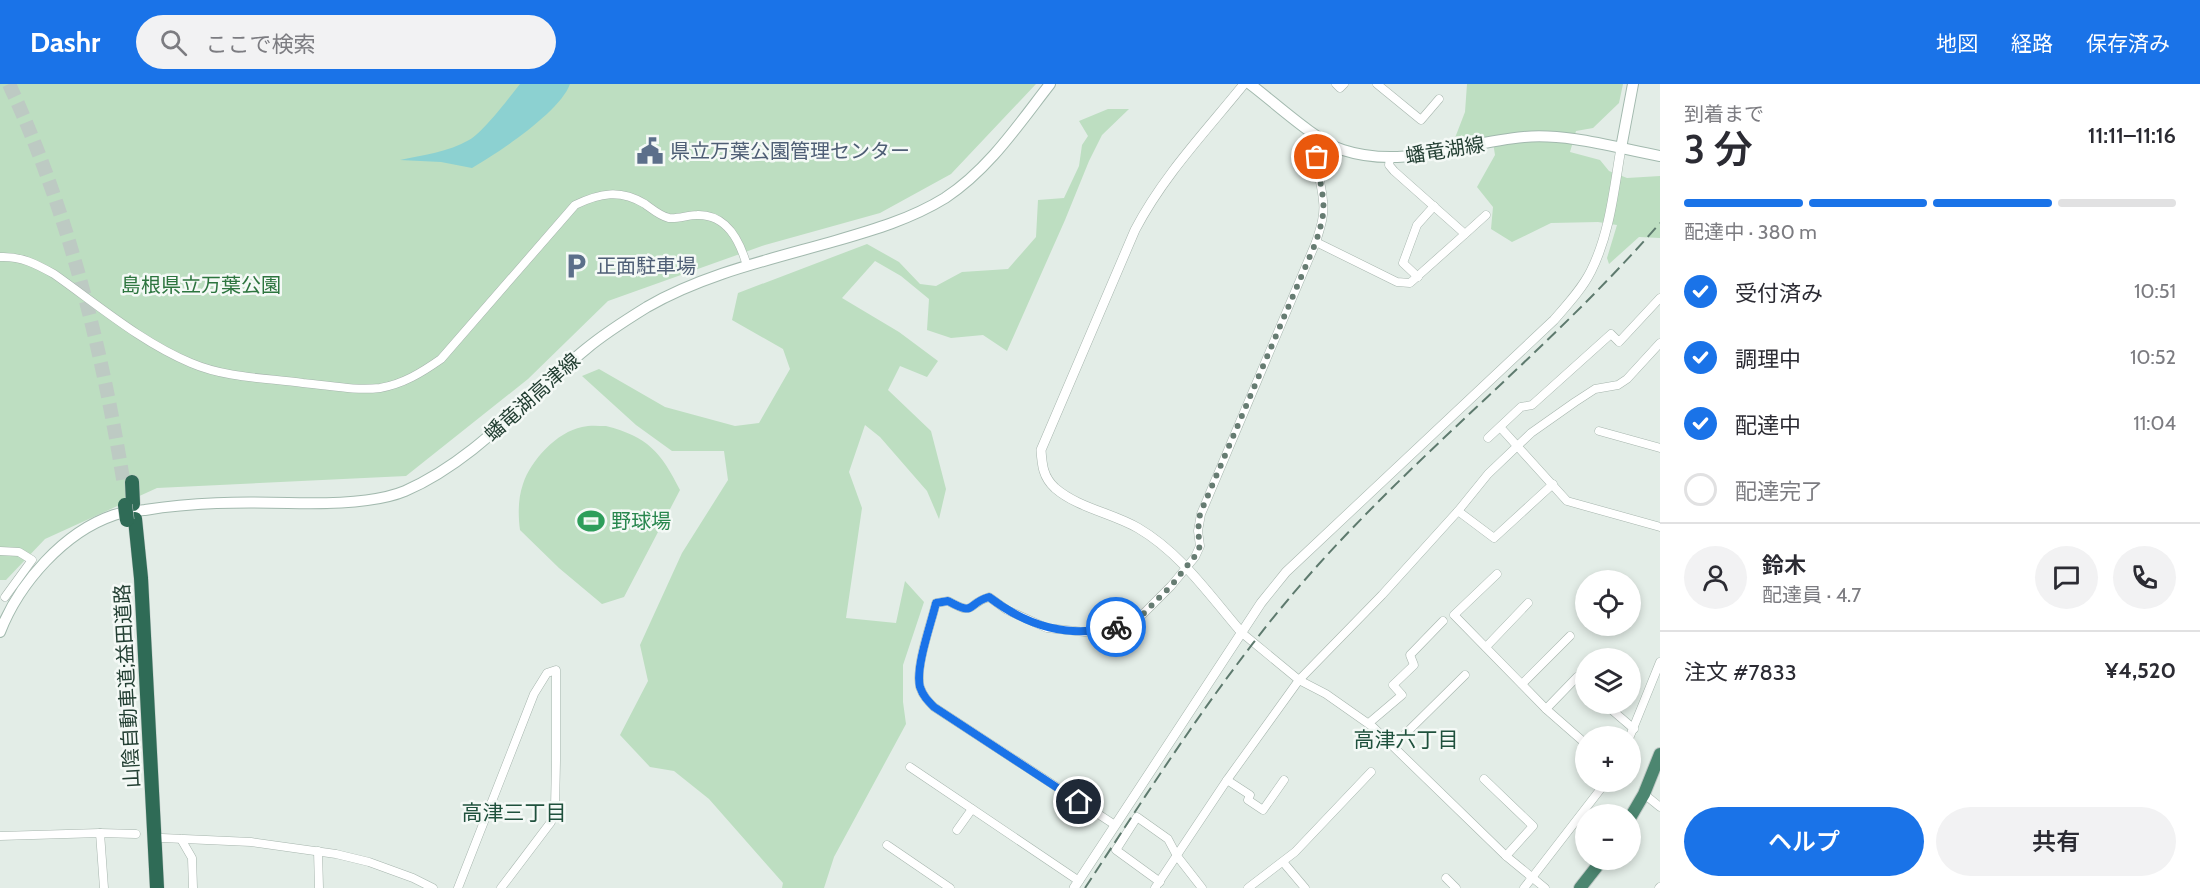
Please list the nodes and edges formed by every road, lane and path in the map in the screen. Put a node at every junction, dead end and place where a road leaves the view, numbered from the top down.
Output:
1 (1050, 84) edge
2 (1244, 84) edge
3 (1250, 84) edge
4 (1336, 84) edge
5 (1344, 84) edge
6 (1377, 84) edge
7 (1633, 84) edge
8 (1439, 99) dead end
9 (1325, 142) junction
10 (1621, 148) junction
11 (1660, 156) edge
12 (1390, 158) junction
13 (1434, 206) junction
14 (1486, 215) dead end
15 (1466, 234) junction
16 (1316, 242) junction
17 (0, 257) edge
18 (747, 266) junction
19 (1418, 277) junction
20 (1660, 298) edge
21 (1660, 343) edge
22 (1599, 431) dead end
23 (1517, 445) junction
24 (1660, 448) edge
25 (128, 484) tunnel mouth
26 (1553, 484) junction
27 (1458, 512) junction
28 (131, 520) junction
29 (1660, 527) edge
30 (0, 551) edge
31 (1186, 566) junction
32 (1497, 574) dead end
33 (6, 597) edge
34 (1528, 603) dead end
35 (1443, 621) dead end
36 (0, 632) edge
37 (1242, 633) junction
38 (1570, 636) dead end
39 (1486, 647) junction
40 (1660, 662) edge
41 (1465, 675) dead end
42 (1575, 679) edge
43 (1299, 680) junction
44 (1522, 684) junction
45 (1546, 709) junction
46 (1614, 714) edge
47 (1369, 723) junction
48 (1625, 726) edge
49 (1635, 726) edge
50 (1575, 734) edge
51 (1394, 745) junction
52 (1660, 754) edge
53 (910, 767) dead end
54 (1371, 772) dead end
55 (1484, 779) dead end
56 (1227, 780) junction
57 (1284, 780) dead end
58 (1598, 792) edge
59 (1644, 794) junction
60 (1638, 804) edge
61 (1660, 807) edge
62 (972, 809) junction
63 (1115, 825) junction
64 (957, 830) dead end
65 (100, 833) junction
66 (136, 834) dead end
67 (0, 836) edge
68 (162, 838) dead end
69 (181, 839) junction
70 (887, 845) dead end
71 (318, 851) junction
72 (1177, 856) junction
73 (1506, 856) junction
74 (1282, 862) junction
75 (1594, 870) edge
76 (1446, 878) dead end
77 (1533, 878) junction
78 (1076, 884) edge
79 (1158, 885) edge
80 (104, 888) edge
81 (150, 888) edge
82 (157, 888) edge
83 (193, 888) edge
84 (319, 888) edge
85 (433, 888) edge
86 (458, 888) edge
87 (501, 888) edge
88 (950, 888) edge
89 (1202, 888) edge
90 (1248, 888) edge
91 (1305, 888) edge
92 (1456, 888) edge
93 (1524, 888) edge
94 (1545, 888) edge
95 (1580, 888) edge

1 - 18 main road, 蟠竜湖高津線
2 - 31 street
3 - 9 main road, 蟠竜湖線
4 - 5 street
6 - 8 street
7 - 10 main road
9 - 12 main road, 蟠竜湖線
9 - 16 street
10 - 11 main road, 蟠竜湖線
10 - 12 main road, 蟠竜湖線
10 - 37 street
12 - 13 street
13 - 15 street
13 - 19 street
14 - 15 street
15 - 19 street
16 - 19 street
16 - 31 street
17 - 18 street
18 - 33 main road, 蟠竜湖高津線
20 - 23 street
21 - 23 street
22 - 24 street
23 - 26 street
23 - 27 street
25 - 28 highway, 山陰自動車道;益田道路
26 - 27 street
26 - 29 street
27 - 43 street
28 - 81 highway, 山陰自動車道;益田道路
28 - 82 highway, 山陰自動車道;益田道路
30 - 33 street
31 - 37 street
31 - 63 street
32 - 39 street
33 - 36 main road, 蟠竜湖高津線
34 - 39 street
35 - 47 street
37 - 43 street
37 - 63 street
38 - 44 street
39 - 44 street
40 - 49 street
41 - 51 street
42 - 45 street
43 - 47 street
43 - 56 street
44 - 45 street
45 - 50 street
46 - 48 street
47 - 51 street
51 - 73 street
52 - 59 highway
53 - 62 street
54 - 74 street
55 - 73 street
56 - 57 street
56 - 72 street
58 - 77 street
59 - 60 highway
59 - 61 street
62 - 64 street
62 - 78 street
63 - 78 street
65 - 66 street
65 - 67 street
65 - 80 street
68 - 69 street
69 - 71 street
69 - 83 street
70 - 88 street
71 - 84 street
71 - 85 street
72 - 79 street
72 - 79 street
72 - 89 street
73 - 77 street
74 - 90 street
74 - 91 street
75 - 95 highway
76 - 92 street
77 - 93 street
77 - 94 street
86 - 87 street

